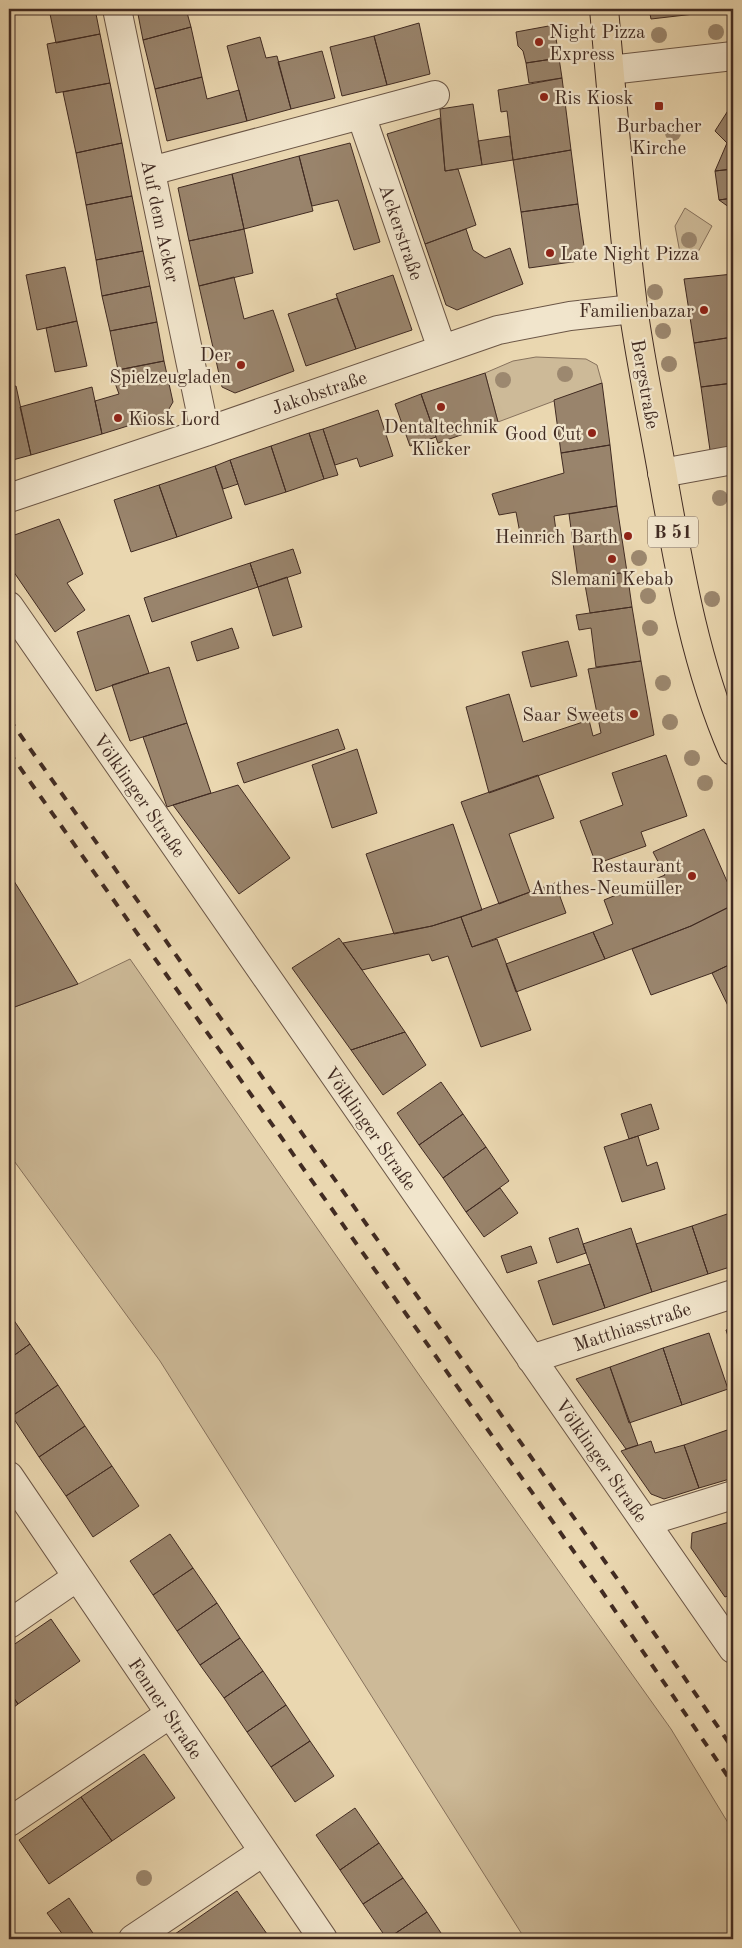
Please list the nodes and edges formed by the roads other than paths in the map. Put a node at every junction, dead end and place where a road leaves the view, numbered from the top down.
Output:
1 (117, 9) edge
2 (604, 9) edge
3 (733, 56) edge
4 (610, 70) junction
5 (435, 95) dead end
6 (361, 115) junction
7 (151, 172) junction
8 (634, 309) junction
9 (442, 349) junction
10 (204, 432) junction
11 (733, 460) edge
12 (662, 473) junction
13 (9, 498) edge
14 (9, 606) edge
15 (733, 751) edge
16 (733, 1294) edge
17 (531, 1359) junction
18 (9, 1476) edge
19 (733, 1495) edge
20 (646, 1522) junction
21 (77, 1578) junction
22 (9, 1624) edge
23 (733, 1648) edge
24 (170, 1714) junction
25 (9, 1822) edge
26 (263, 1852) junction
27 (133, 1939) edge
28 (323, 1939) edge

1 - 7 street, Auf dem Acker
2 - 4 main road, Bergstraße / B 51
3 - 4 street
4 - 8 main road, Bergstraße / B 51
5 - 6 street
6 - 7 street
6 - 9 street, Ackerstraße
7 - 10 street, Auf dem Acker
8 - 9 street, Jakobstraße
8 - 12 main road, Bergstraße / B 51
9 - 10 street, Jakobstraße
10 - 13 street, Jakobstraße
11 - 12 street
12 - 15 main road, Bergstraße / B 51
14 - 17 street, Völklinger Straße
16 - 17 street, Matthiasstraße
17 - 20 street, Völklinger Straße
18 - 21 street, Fenner Straße
19 - 20 street
20 - 23 street, Völklinger Straße
21 - 22 street
21 - 24 street, Fenner Straße
24 - 25 street
24 - 26 street, Fenner Straße
26 - 27 street
26 - 28 street, Fenner Straße

